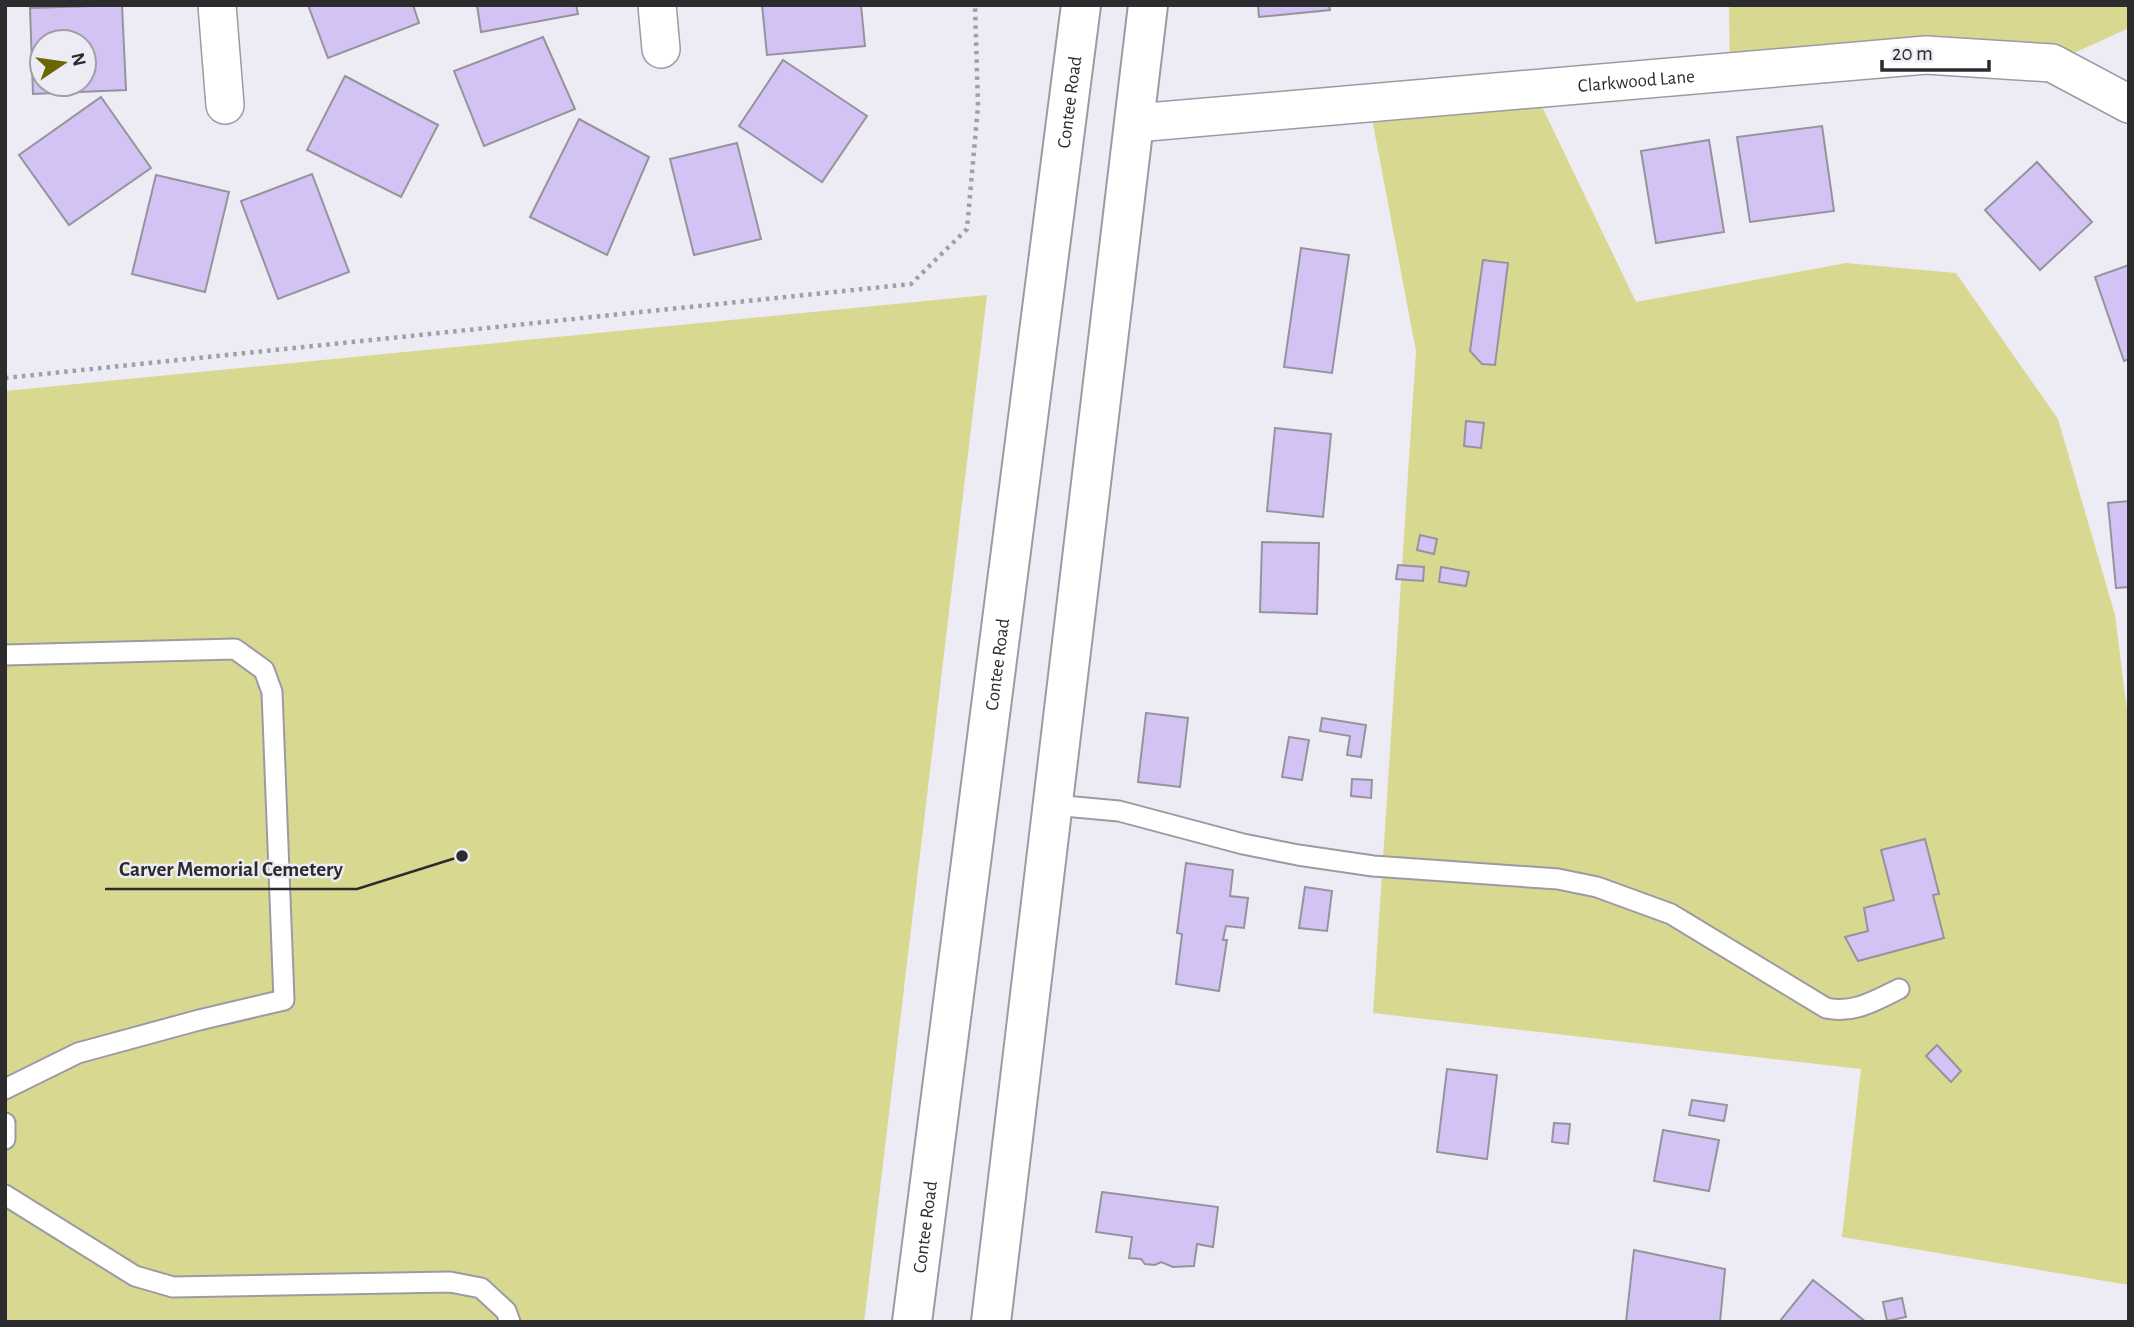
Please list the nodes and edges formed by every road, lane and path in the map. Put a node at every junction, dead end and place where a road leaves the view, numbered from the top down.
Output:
1 (217, 5) edge
2 (657, 5) edge
3 (975, 5) edge
4 (1081, 5) edge
5 (1149, 5) edge
6 (661, 49) dead end
7 (2129, 104) edge
8 (225, 105) dead end
9 (1136, 123) junction
10 (5, 378) edge
11 (5, 654) edge
12 (1053, 805) junction
13 (1899, 989) dead end
14 (5, 1089) edge
15 (5, 1123) edge
16 (5, 1139) edge
17 (5, 1195) edge
18 (510, 1322) edge
19 (912, 1322) edge
20 (991, 1322) edge

1 - 8 street
2 - 6 street
3 - 10 path
4 - 19 street, Contee Road
5 - 9 street
7 - 9 street, Clarkwood Lane
9 - 12 street
11 - 14 lane
12 - 13 lane
12 - 20 street
15 - 16 lane
17 - 18 lane

